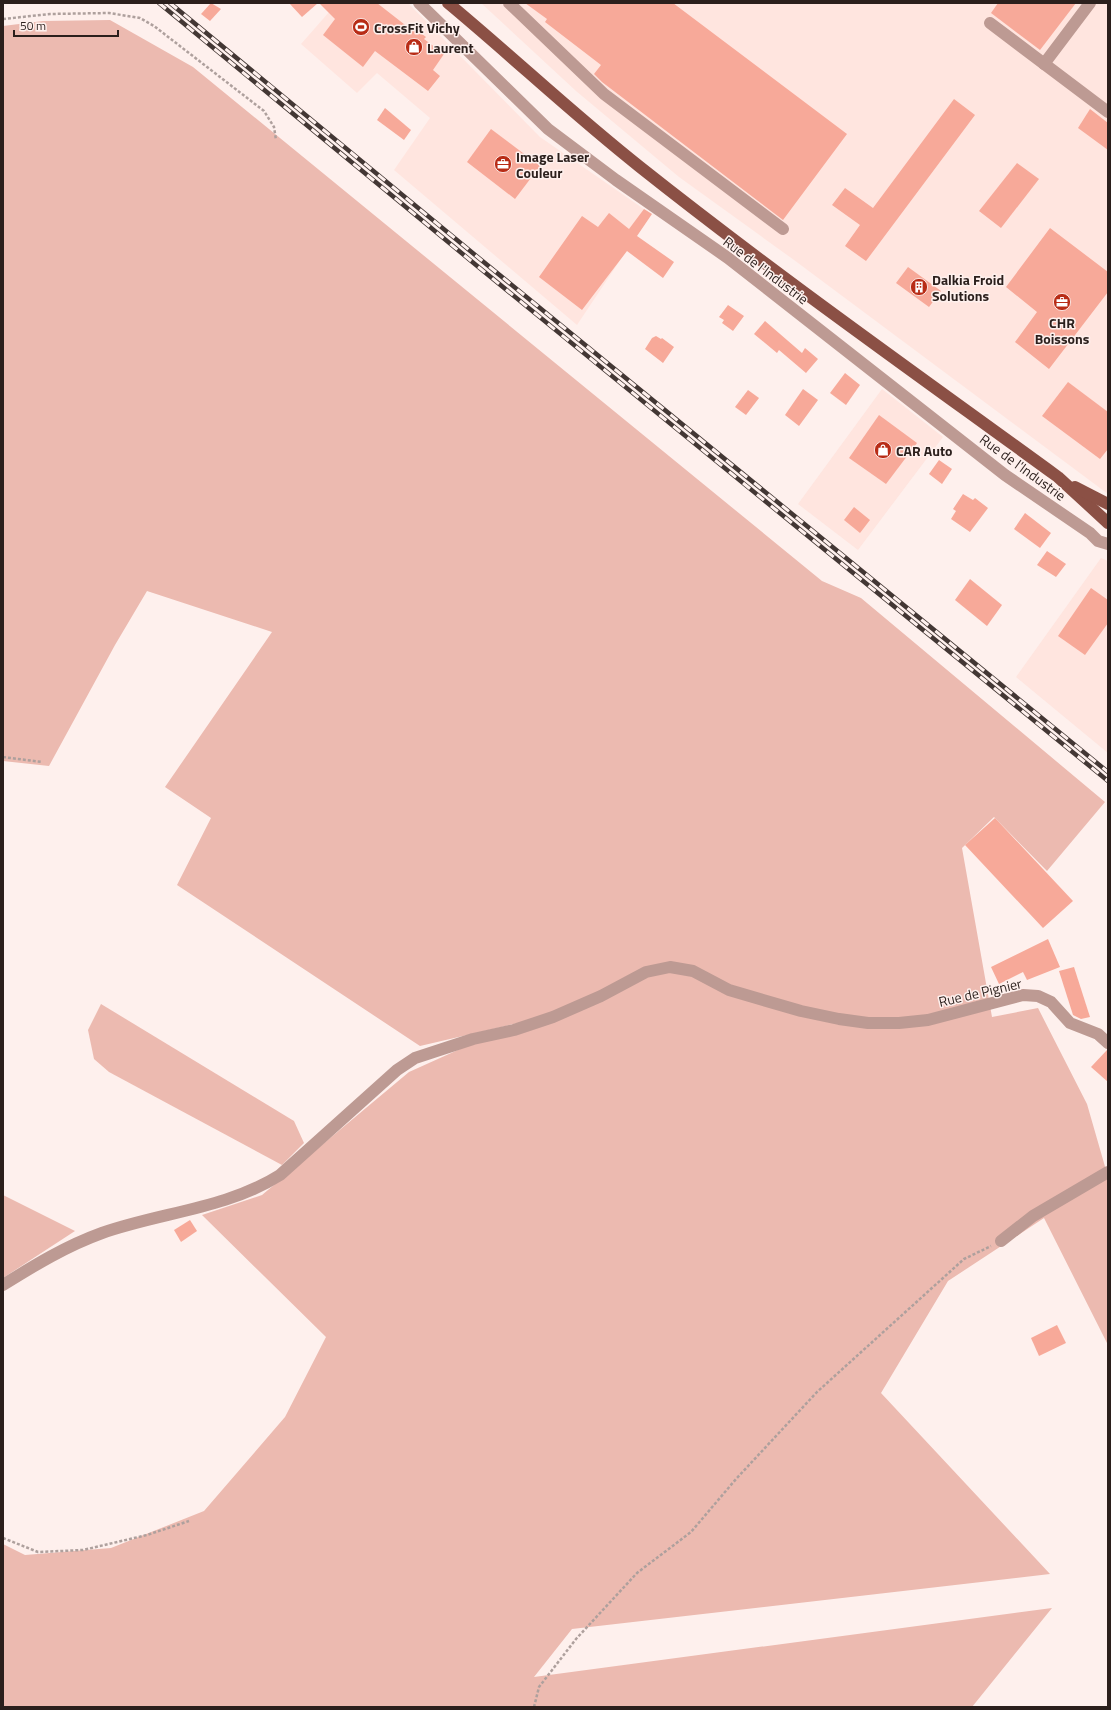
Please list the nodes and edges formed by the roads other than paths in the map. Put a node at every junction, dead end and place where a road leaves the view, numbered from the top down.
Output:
1 (419, 3) edge
2 (448, 3) edge
3 (458, 3) edge
4 (509, 3) edge
5 (1090, 3) edge
6 (990, 23) dead end
7 (501, 47) junction
8 (1044, 64) junction
9 (1108, 112) edge
10 (783, 229) dead end
11 (1058, 477) junction
12 (1108, 504) edge
13 (1108, 524) edge
14 (1108, 544) edge
15 (1108, 1043) edge
16 (1108, 1172) edge
17 (1001, 1241) road end
18 (3, 1285) edge

1 - 14 street, Rue de l'Industrie
2 - 7 main road, Rue de l'Industrie
3 - 7 main road, Rue de l'Industrie
4 - 10 street
5 - 8 street
6 - 8 street
7 - 11 main road, Rue de l'Industrie
8 - 9 street
11 - 12 main road, Rue de l'Industrie
11 - 13 main road, Rue de l'Industrie
15 - 18 street, Rue de Pignier
16 - 17 street

